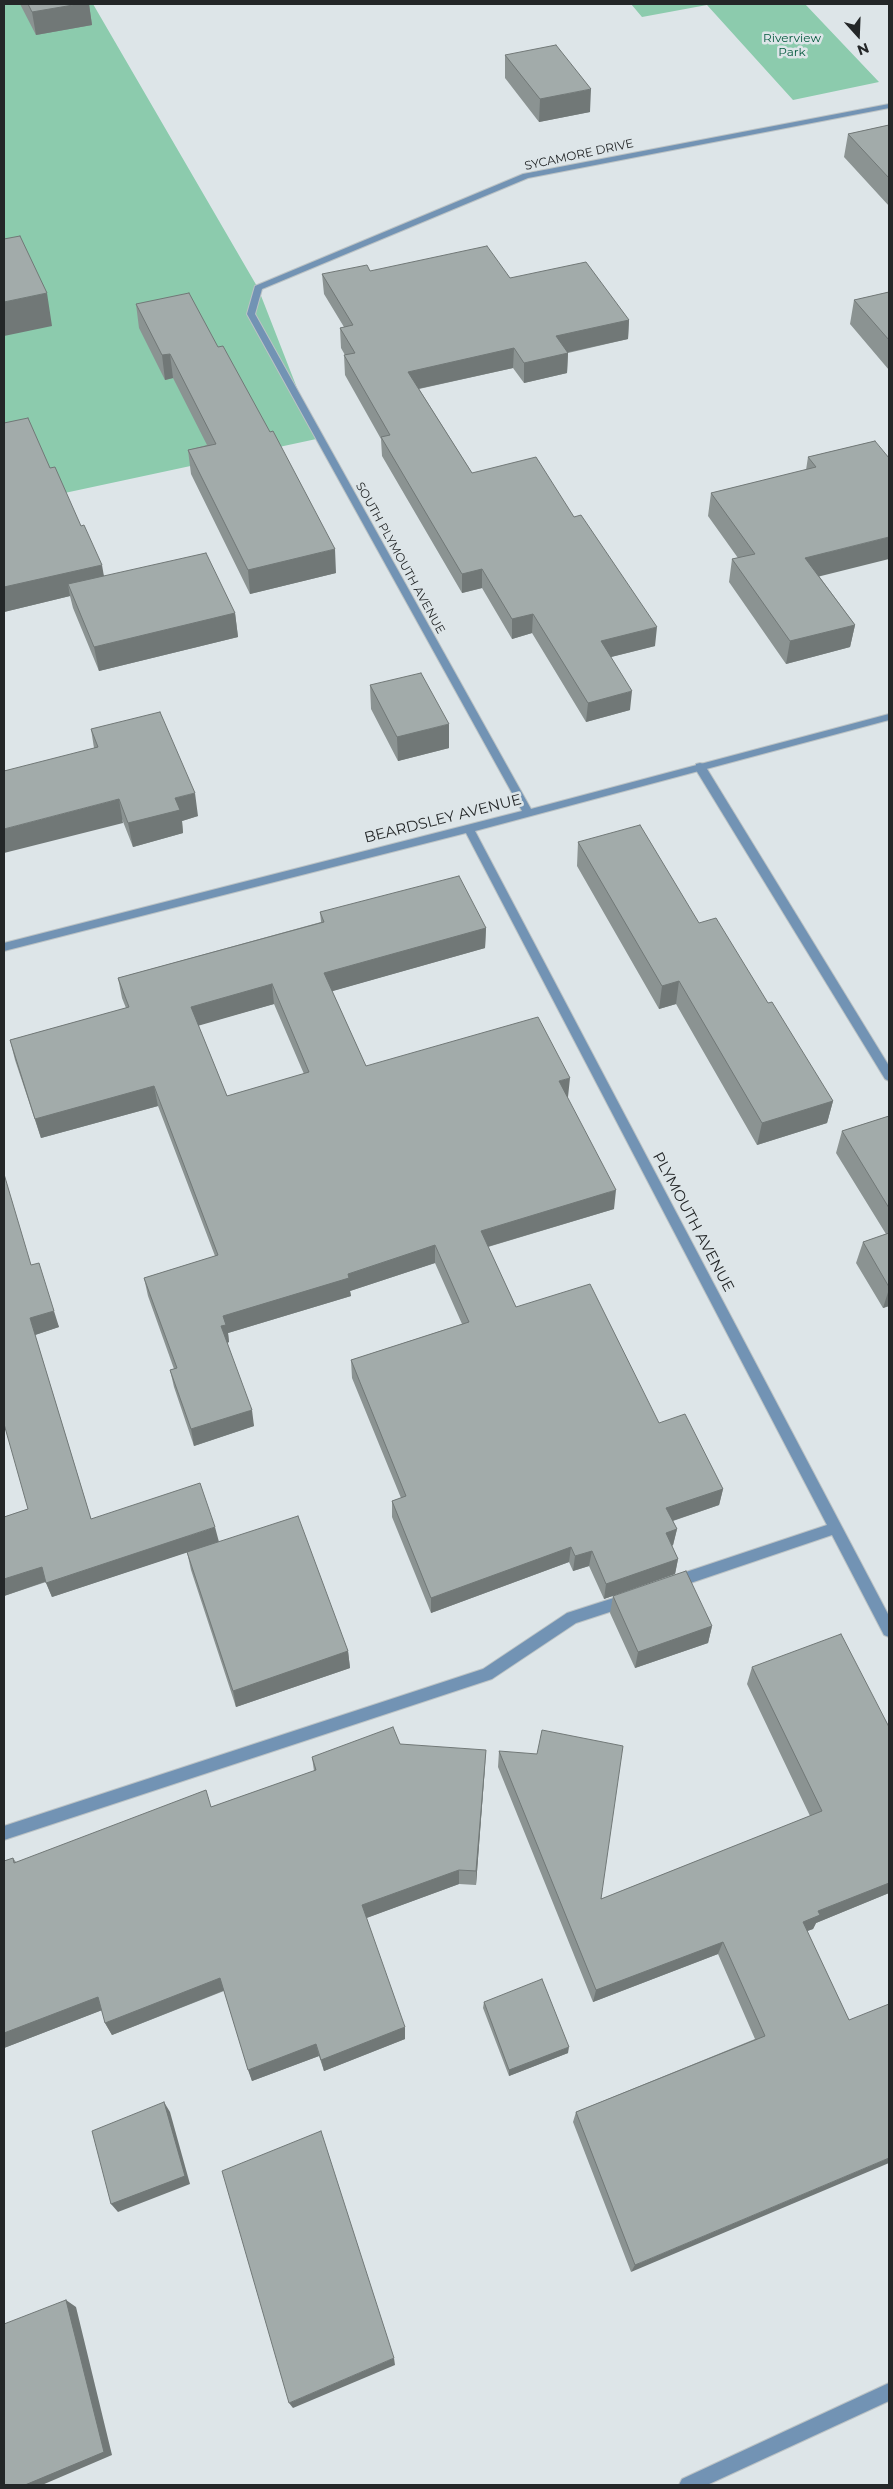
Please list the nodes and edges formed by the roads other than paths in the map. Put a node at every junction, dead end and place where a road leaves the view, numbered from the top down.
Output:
1 (889, 106) edge
2 (251, 314) joint
3 (889, 717) edge
4 (700, 767) junction
5 (528, 813) junction
6 (469, 829) junction
7 (4, 947) edge
8 (889, 1076) edge
9 (835, 1528) junction
10 (656, 1589) edge
11 (638, 1596) edge
12 (889, 1630) edge
13 (4, 1833) edge
14 (889, 2392) edge
15 (688, 2485) edge

1 - 2 street, SYCAMORE DRIVE
2 - 5 street, SOUTH PLYMOUTH AVENUE
3 - 4 street, BEARDSLEY AVENUE
4 - 5 street, BEARDSLEY AVENUE
4 - 8 street
5 - 6 street, BEARDSLEY AVENUE
6 - 7 street, BEARDSLEY AVENUE
6 - 9 street, PLYMOUTH AVENUE
9 - 10 street
9 - 12 street, PLYMOUTH AVENUE
11 - 13 street
14 - 15 street

